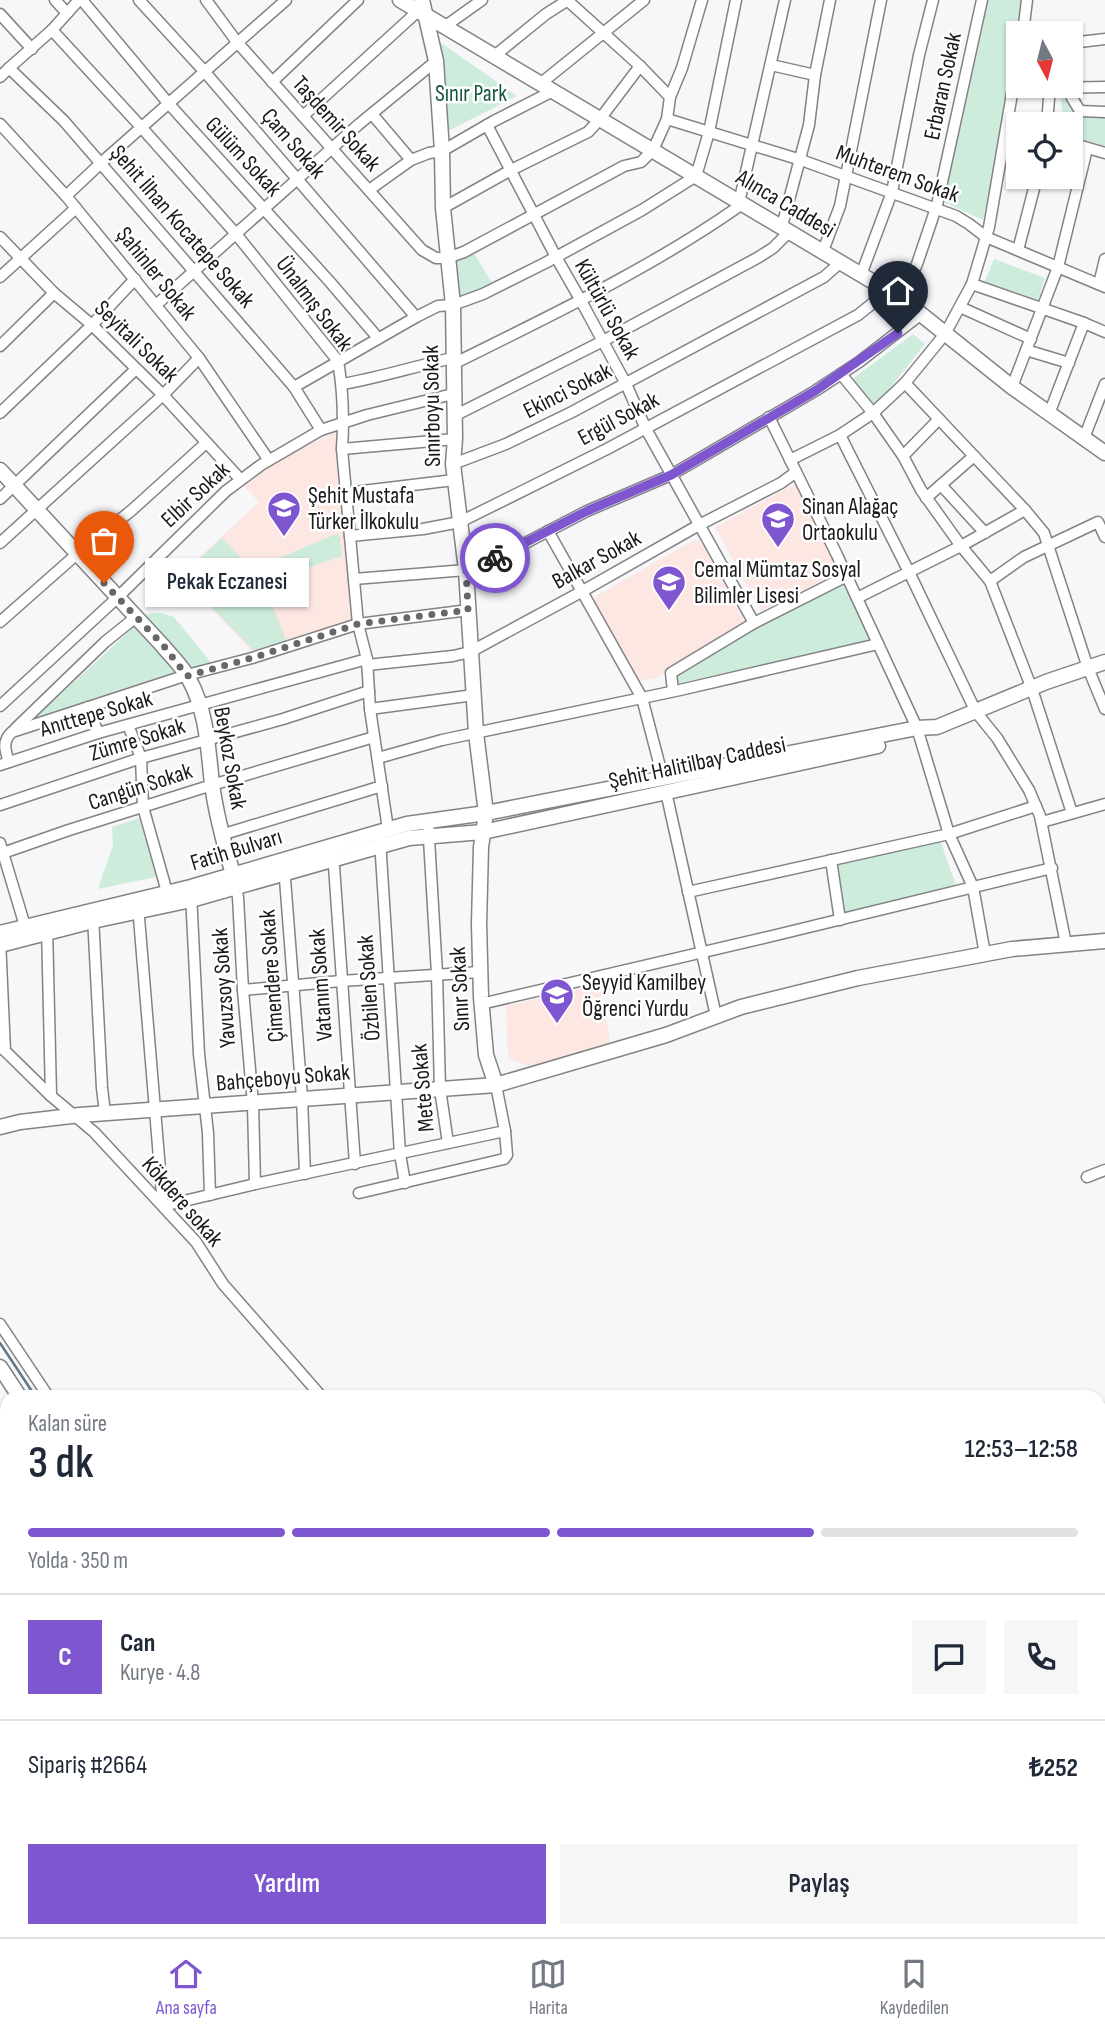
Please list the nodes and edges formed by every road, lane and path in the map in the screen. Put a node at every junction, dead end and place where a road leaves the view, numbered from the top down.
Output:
1 (55, 0) edge
2 (80, 0) edge
3 (139, 0) edge
4 (286, 0) edge
5 (358, 0) edge
6 (400, 0) edge
7 (482, 0) edge
8 (568, 0) edge
9 (644, 0) edge
10 (702, 0) edge
11 (736, 0) edge
12 (785, 0) edge
13 (830, 0) edge
14 (881, 0) edge
15 (933, 0) edge
16 (982, 0) edge
17 (1027, 0) edge
18 (209, 1) edge
19 (422, 10) edge
20 (66, 13) junction
21 (0, 14) edge
22 (1024, 21) edge
23 (444, 27) junction
24 (52, 30) junction
25 (602, 33) junction
26 (1105, 39) edge
27 (1083, 42) edge
28 (237, 43) junction
29 (32, 49) junction
30 (493, 57) junction
31 (436, 61) junction
32 (771, 65) junction
33 (640, 66) junction
34 (204, 71) junction
35 (3, 74) edge
36 (815, 75) junction
37 (272, 82) junction
38 (546, 87) junction
39 (1105, 87) edge
40 (1083, 88) edge
41 (670, 97) junction
42 (1011, 98) edge
43 (1072, 98) edge
44 (169, 104) junction
45 (1105, 112) edge
46 (372, 114) junction
47 (303, 116) junction
48 (600, 119) junction
49 (667, 119) junction
50 (0, 124) edge
51 (487, 125) junction
52 (142, 128) junction
53 (709, 132) junction
54 (751, 145) junction
55 (332, 148) junction
56 (1083, 148) edge
57 (1087, 149) junction
58 (653, 150) junction
59 (442, 151) junction
60 (1105, 153) edge
61 (411, 160) junction
62 (801, 160) junction
63 (101, 163) junction
64 (511, 170) junction
65 (696, 176) junction
66 (846, 176) junction
67 (298, 178) junction
68 (1034, 189) edge
69 (369, 190) junction
70 (892, 192) junction
71 (66, 196) junction
72 (739, 204) junction
73 (76, 208) junction
74 (264, 208) junction
75 (443, 208) junction
76 (936, 209) junction
77 (533, 213) junction
78 (786, 228) junction
79 (236, 234) junction
80 (0, 237) edge
81 (986, 237) junction
82 (1018, 250) junction
83 (823, 251) junction
84 (556, 257) junction
85 (20, 258) junction
86 (447, 258) junction
87 (1105, 259) edge
88 (841, 262) junction
89 (1059, 267) junction
90 (195, 271) junction
91 (861, 275) junction
92 (0, 277) edge
93 (135, 279) junction
94 (972, 284) junction
95 (1102, 285) edge
96 (888, 291) junction
97 (54, 293) junction
98 (580, 299) junction
99 (902, 299) junction
100 (156, 305) junction
101 (453, 305) junction
102 (960, 307) junction
103 (1043, 310) junction
104 (920, 315) junction
105 (416, 317) junction
106 (1084, 323) junction
107 (92, 326) junction
108 (1105, 332) edge
109 (945, 334) junction
110 (378, 338) junction
111 (1031, 339) junction
112 (603, 341) junction
113 (0, 346) edge
114 (1026, 351) junction
115 (200, 358) junction
116 (338, 361) junction
117 (453, 361) junction
118 (1069, 363) junction
119 (136, 369) junction
120 (841, 374) junction
121 (905, 383) junction
122 (342, 384) junction
123 (626, 384) junction
124 (1105, 384) edge
125 (294, 387) junction
126 (1012, 387) junction
127 (453, 394) junction
128 (163, 395) junction
129 (0, 413) edge
130 (873, 413) junction
131 (1049, 414) junction
132 (454, 416) junction
133 (769, 417) junction
134 (939, 419) junction
135 (343, 423) junction
136 (646, 429) junction
137 (321, 430) junction
138 (840, 435) junction
139 (1084, 438) junction
140 (455, 439) junction
141 (206, 443) junction
142 (342, 449) junction
143 (1105, 453) edge
144 (902, 456) junction
145 (974, 456) junction
146 (268, 460) junction
147 (790, 460) junction
148 (453, 464) junction
149 (0, 470) edge
150 (796, 472) junction
151 (671, 475) junction
152 (240, 478) junction
153 (454, 480) junction
154 (941, 485) junction
155 (14, 486) junction
156 (346, 493) junction
157 (926, 498) junction
158 (0, 499) edge
159 (36, 510) junction
160 (1025, 510) junction
161 (1101, 519) edge
162 (460, 522) junction
163 (699, 525) junction
164 (548, 531) junction
165 (985, 533) junction
166 (350, 537) junction
167 (1105, 537) edge
168 (0, 543) edge
169 (961, 546) junction
170 (1048, 546) junction
171 (77, 554) junction
172 (466, 570) junction
173 (909, 572) junction
174 (847, 576) junction
175 (354, 579) junction
176 (990, 581) junction
177 (581, 592) junction
178 (118, 597) junction
179 (857, 598) junction
180 (468, 610) junction
181 (136, 617) junction
182 (0, 622) edge
183 (754, 623) junction
184 (358, 624) junction
185 (878, 645) junction
186 (470, 652) junction
187 (367, 662) junction
188 (1105, 662) edge
189 (1088, 668) junction
190 (187, 676) junction
191 (1032, 689) junction
192 (369, 691) junction
193 (673, 691) junction
194 (474, 695) junction
195 (642, 698) junction
196 (200, 705) junction
197 (0, 706) edge
198 (88, 707) junction
199 (370, 709) junction
200 (1105, 709) edge
201 (976, 712) junction
202 (128, 725) junction
203 (918, 729) junction
204 (12, 732) junction
205 (98, 733) junction
206 (476, 733) junction
207 (374, 737) junction
208 (209, 739) junction
209 (141, 758) junction
210 (378, 758) junction
211 (5, 764) edge
212 (212, 785) junction
213 (665, 785) junction
214 (382, 786) junction
215 (1105, 804) edge
216 (0, 805) edge
217 (1036, 806) junction
218 (143, 807) junction
219 (486, 813) junction
220 (1072, 813) junction
221 (1042, 822) junction
222 (429, 829) junction
223 (483, 832) junction
224 (949, 834) junction
225 (221, 835) junction
226 (383, 836) junction
227 (1, 850) edge
228 (333, 852) junction
229 (831, 860) junction
230 (284, 866) junction
231 (1052, 868) junction
232 (234, 880) junction
233 (973, 887) junction
234 (167, 892) junction
235 (688, 892) junction
236 (191, 893) junction
237 (138, 906) junction
238 (93, 916) junction
239 (840, 920) junction
240 (25, 926) junction
241 (47, 927) junction
242 (0, 940) edge
243 (1105, 941) edge
244 (1066, 944) junction
245 (701, 952) junction
246 (985, 954) junction
247 (480, 972) junction
248 (437, 974) junction
249 (389, 978) junction
250 (341, 981) junction
251 (293, 985) junction
252 (243, 990) junction
253 (481, 1004) junction
254 (716, 1016) junction
255 (3, 1049) edge
256 (496, 1085) junction
257 (440, 1089) junction
258 (396, 1091) junction
259 (349, 1094) junction
260 (51, 1096) junction
261 (302, 1098) junction
262 (253, 1104) junction
263 (204, 1106) junction
264 (156, 1110) junction
265 (105, 1113) junction
266 (74, 1115) junction
267 (0, 1127) edge
268 (505, 1131) junction
269 (448, 1143) junction
270 (400, 1154) junction
271 (355, 1164) junction
272 (1105, 1170) edge
273 (304, 1174) junction
274 (1087, 1177) dead end
275 (405, 1183) junction
276 (255, 1184) junction
277 (359, 1193) dead end
278 (210, 1195) junction
279 (163, 1206) junction
280 (0, 1324) edge
281 (0, 1367) edge
282 (15, 1390) edge
283 (44, 1390) edge
284 (316, 1390) edge

1 - 20 street
2 - 20 street
2 - 44 street, Gülüm Sokak
3 - 34 street, Çam Sokak
4 - 28 street
5 - 37 street
6 - 19 street, Alınca Caddesi
7 - 23 street
8 - 25 street
8 - 30 street
9 - 25 street
10 - 41 street
11 - 53 street
12 - 32 street
13 - 36 street
14 - 66 street
15 - 70 street
16 - 76 street, Erbaran Sokak
17 - 22 street
18 - 28 street, Taşdemir Sokak
19 - 23 street, Alınca Caddesi
19 - 31 street, Sınırboyu Sokak
19 - 47 street
20 - 24 street
21 - 29 street
23 - 30 street, Alınca Caddesi
24 - 29 street
24 - 52 street, Ünalmış Sokak
25 - 33 street
25 - 38 street
26 - 27 street
28 - 34 street
28 - 37 street, Taşdemir Sokak
29 - 35 street
30 - 38 street, Alınca Caddesi
31 - 46 street
31 - 59 street, Sınırboyu Sokak
32 - 36 street
32 - 54 street
33 - 41 street
33 - 48 street
34 - 44 street
34 - 67 street, Çam Sokak
35 - 63 street, Şehit İlhan Kocatepe Sokak
36 - 62 street
37 - 47 street, Taşdemir Sokak
38 - 48 street, Alınca Caddesi
38 - 51 street
39 - 40 street
41 - 49 street
42 - 81 street
43 - 45 street
44 - 52 street
44 - 74 street, Gülüm Sokak
46 - 55 street
46 - 61 street
47 - 55 street, Taşdemir Sokak
48 - 58 street, Alınca Caddesi
48 - 64 street
49 - 53 street, Muhterem Sokak
49 - 58 street
50 - 71 street, Şahinler Sokak
51 - 59 street
51 - 64 street, Kültürlü Sokak
52 - 63 street
52 - 79 street, Ünalmış Sokak
53 - 54 street, Muhterem Sokak
53 - 65 street
54 - 62 street, Muhterem Sokak
54 - 72 street
55 - 67 street
55 - 69 street, Taşdemir Sokak
56 - 57 street
57 - 60 street
57 - 89 street
58 - 65 street, Alınca Caddesi
58 - 77 street
59 - 61 street
59 - 75 street, Sınırboyu Sokak
61 - 69 street
62 - 66 street, Muhterem Sokak
62 - 78 street
63 - 71 street
63 - 90 street, Şehit İlhan Kocatepe Sokak
64 - 75 street
64 - 77 street, Kültürlü Sokak
65 - 72 street, Alınca Caddesi
65 - 84 street
66 - 70 street, Muhterem Sokak
66 - 83 street
67 - 74 street
67 - 105 street, Çam Sokak
68 - 82 street
69 - 86 street, Taşdemir Sokak
70 - 76 street, Muhterem Sokak
70 - 91 street
71 - 73 street, Şahinler Sokak
72 - 78 street, Alınca Caddesi
72 - 98 street
73 - 85 street
73 - 93 street, Şahinler Sokak
74 - 79 street
74 - 110 street, Gülüm Sokak
75 - 86 street, Sınırboyu Sokak
76 - 81 street, Muhterem Sokak
76 - 99 street, Erbaran Sokak
77 - 84 street, Kültürlü Sokak
77 - 86 street
78 - 83 street, Alınca Caddesi
78 - 112 street
79 - 90 street
79 - 116 street, Ünalmış Sokak
80 - 85 street, Seyitali Sokak
81 - 82 street, Muhterem Sokak
81 - 94 street
82 - 89 street, Muhterem Sokak
83 - 88 street, Alınca Caddesi
84 - 98 street, Kültürlü Sokak
84 - 101 street
85 - 92 street
85 - 97 street, Seyitali Sokak
86 - 101 street, Sınırboyu Sokak
87 - 95 street
88 - 91 street, Alınca Caddesi
88 - 123 street, Ekinci Sokak
89 - 95 street, Muhterem Sokak
89 - 103 street
90 - 100 street
90 - 125 street, Şehit İlhan Kocatepe Sokak
91 - 96 street, Alınca Caddesi
93 - 100 street, Şahinler Sokak
93 - 107 street
94 - 102 street
94 - 103 street
96 - 99 street, Alınca Caddesi
96 - 136 street, Ergül Sokak
97 - 107 street, Seyitali Sokak
97 - 113 street
98 - 112 street, Kültürlü Sokak
98 - 117 street
99 - 104 street, Alınca Caddesi
100 - 115 street, Şahinler Sokak
101 - 105 street
101 - 117 street, Sınırboyu Sokak
102 - 109 street
102 - 111 street
103 - 106 street
103 - 111 street
104 - 109 street, Alınca Caddesi
104 - 120 street
105 - 110 street
106 - 108 street
106 - 118 street
107 - 119 street, Seyitali Sokak
107 - 129 street
109 - 121 street
109 - 126 street, Alınca Caddesi
110 - 116 street
111 - 114 street
112 - 123 street, Kültürlü Sokak
112 - 132 street
114 - 118 street
114 - 126 street
115 - 128 street
115 - 146 street, Şahinler Sokak
116 - 122 street, Ünalmış Sokak
116 - 125 street
117 - 122 street
117 - 127 street, Sınırboyu Sokak
118 - 131 street
119 - 128 street, Seyitali Sokak
119 - 155 street
120 - 130 street
120 - 133 street
121 - 130 street
121 - 134 street
122 - 135 street, Ünalmış Sokak
123 - 136 street, Kültürlü Sokak
123 - 148 street, Ekinci Sokak
124 - 139 street
125 - 137 street, Şehit İlhan Kocatepe Sokak
126 - 131 street, Alınca Caddesi
127 - 132 street, Sınırboyu Sokak
127 - 135 street, Elbir Sokak
128 - 141 street, Seyitali Sokak
128 - 159 street
130 - 138 street
130 - 144 street
131 - 139 street, Alınca Caddesi
132 - 140 street, Sınırboyu Sokak
133 - 147 street
133 - 151 street
134 - 144 street
134 - 145 street
135 - 137 street, Elbir Sokak
135 - 142 street, Ünalmış Sokak
136 - 151 street, Kültürlü Sokak
136 - 162 street, Ergül Sokak
137 - 146 street, Elbir Sokak
138 - 147 street
138 - 173 street
139 - 143 street, Alınca Caddesi
140 - 142 street
140 - 148 street, Sınırboyu Sokak
141 - 152 street, Seyitali Sokak
141 - 171 street
142 - 156 street, Ünalmış Sokak
144 - 157 street
145 - 154 street
145 - 160 street
146 - 152 street, Elbir Sokak
147 - 150 street
148 - 153 street, Sınırboyu Sokak
149 - 155 street, Beykoz Sokak
150 - 163 street, Balkar Sokak
150 - 174 street
151 - 163 street, Kültürlü Sokak
151 - 164 street
152 - 178 street, Elbir Sokak
153 - 156 street
153 - 162 street, Sınırboyu Sokak
154 - 157 street
154 - 165 street
155 - 158 street
155 - 159 street, Beykoz Sokak
156 - 166 street, Ünalmış Sokak
157 - 169 street
159 - 168 street
159 - 171 street, Beykoz Sokak
160 - 165 street
160 - 170 street
161 - 167 street
161 - 170 street
162 - 166 street, Ergül Sokak
162 - 172 street, Sınırboyu Sokak
163 - 177 street, Balkar Sokak
163 - 183 street, Kültürlü Sokak
164 - 172 street
164 - 177 street
165 - 169 street
166 - 175 street, Ünalmış Sokak
169 - 173 street
169 - 176 street
170 - 176 street
170 - 189 street
171 - 178 street, Beykoz Sokak
171 - 182 street
172 - 175 street
172 - 180 street, Sınırboyu Sokak
173 - 179 street
173 - 201 street
174 - 179 street
174 - 183 street
175 - 184 street, Ünalmış Sokak
176 - 191 street
177 - 186 street, Balkar Sokak
177 - 195 street
178 - 181 street, Beykoz Sokak
178 - 197 street, Elbir Sokak
179 - 185 street
180 - 184 street
180 - 186 street, Sınırboyu Sokak
181 - 190 street, Beykoz Sokak
181 - 204 street
183 - 193 street
184 - 187 street, Ünalmış Sokak
184 - 190 street
185 - 193 street
185 - 203 street
186 - 187 street, Balkar Sokak
186 - 194 street, Sınırboyu Sokak
187 - 192 street, Ünalmış Sokak
187 - 196 street, Anıttepe Sokak
188 - 189 street, Şehit Halitilbay Caddesi
189 - 191 street, Şehit Halitilbay Caddesi
189 - 200 street
190 - 196 street, Beykoz Sokak
190 - 198 street
191 - 201 street, Şehit Halitilbay Caddesi
191 - 220 street
192 - 199 street, Ünalmış Sokak
192 - 208 street, Zümre Sokak
193 - 195 street
194 - 199 street
194 - 206 street, Sınırboyu Sokak
195 - 206 street
195 - 213 street
196 - 202 street, Anıttepe Sokak
196 - 208 street, Beykoz Sokak
198 - 204 street
198 - 205 street
199 - 207 street, Ünalmış Sokak
201 - 203 street, Şehit Halitilbay Caddesi
201 - 217 street
202 - 205 street, Anıttepe Sokak
202 - 209 street
203 - 213 street, Şehit Halitilbay Caddesi
203 - 224 street
204 - 211 street
205 - 211 street, Anıttepe Sokak
206 - 210 street
206 - 219 street, Sınırboyu Sokak
207 - 210 street, Ünalmış Sokak
207 - 212 street, Cangün Sokak
208 - 209 street, Zümre Sokak
208 - 212 street, Beykoz Sokak
209 - 216 street, Zümre Sokak
209 - 218 street
210 - 214 street, Ünalmış Sokak
212 - 218 street, Cangün Sokak
212 - 225 street, Beykoz Sokak
213 - 219 street, Şehit Halitilbay Caddesi
213 - 223 street, Şehit Halitilbay Caddesi
213 - 235 street
214 - 225 street
214 - 226 street, Ünalmış Sokak
215 - 220 street
217 - 221 street
217 - 224 street
218 - 227 street, Cangün Sokak
218 - 234 street
219 - 222 street
219 - 223 street, Sınır Sokak
220 - 221 street
221 - 231 street
222 - 223 street, Şehit Halitilbay Caddesi
222 - 226 street
222 - 248 street, Mete Sokak
223 - 247 street, Sınır Sokak
224 - 229 street
224 - 233 street
225 - 232 street, Beykoz Sokak
226 - 228 street
226 - 249 street, Özbilen Sokak
227 - 240 street
228 - 230 street
228 - 250 street, Vatanım Sokak
229 - 235 street
229 - 239 street
230 - 232 street
230 - 251 street, Çimendere Sokak
231 - 233 street
231 - 244 street
232 - 236 street
232 - 252 street, Yavuzsoy Sokak
233 - 239 street
233 - 246 street
234 - 236 street, Fatih Bulvarı
234 - 237 street, Fatih Bulvarı
235 - 245 street
236 - 237 street
236 - 263 street
237 - 238 street
237 - 264 street
238 - 241 street
238 - 265 street
239 - 245 street
240 - 241 street
240 - 242 street
241 - 242 street
241 - 260 street
242 - 255 street
243 - 244 street, Bahçeboyu Sokak
244 - 246 street, Bahçeboyu Sokak
245 - 253 street
245 - 254 street
246 - 254 street, Bahçeboyu Sokak
247 - 248 street
247 - 253 street, Sınır Sokak
248 - 249 street
248 - 257 street, Mete Sokak
249 - 250 street
249 - 258 street, Özbilen Sokak
250 - 251 street
250 - 259 street, Vatanım Sokak
251 - 252 street
251 - 261 street, Çimendere Sokak
252 - 262 street, Yavuzsoy Sokak
253 - 256 street, Sınır Sokak
254 - 256 street, Bahçeboyu Sokak
255 - 260 street, Kökdere sokak
256 - 257 street, Bahçeboyu Sokak
256 - 268 street, Sınır Sokak
257 - 258 street, Bahçeboyu Sokak
257 - 269 street, Mete Sokak
258 - 259 street, Bahçeboyu Sokak
258 - 270 street, Özbilen Sokak
259 - 261 street, Bahçeboyu Sokak
259 - 271 street, Vatanım Sokak
260 - 266 street, Kökdere sokak
261 - 262 street, Bahçeboyu Sokak
261 - 273 street, Çimendere Sokak
262 - 263 street, Bahçeboyu Sokak
262 - 276 street, Yavuzsoy Sokak
263 - 264 street, Bahçeboyu Sokak
263 - 278 street
264 - 265 street, Bahçeboyu Sokak
264 - 279 street
265 - 266 street, Bahçeboyu Sokak
266 - 267 street, Bahçeboyu Sokak
266 - 279 street, Kökdere sokak
268 - 269 street
268 - 275 street, Sınır Sokak
269 - 270 street, Mete Sokak
270 - 271 street, Mete Sokak
270 - 275 street, Özbilen Sokak
271 - 273 street, Mete Sokak
272 - 274 street
273 - 276 street, Mete Sokak
275 - 277 street
276 - 278 street, Mete Sokak
278 - 279 street, Mete Sokak
279 - 284 street, Kökdere sokak
280 - 283 street
281 - 282 street

